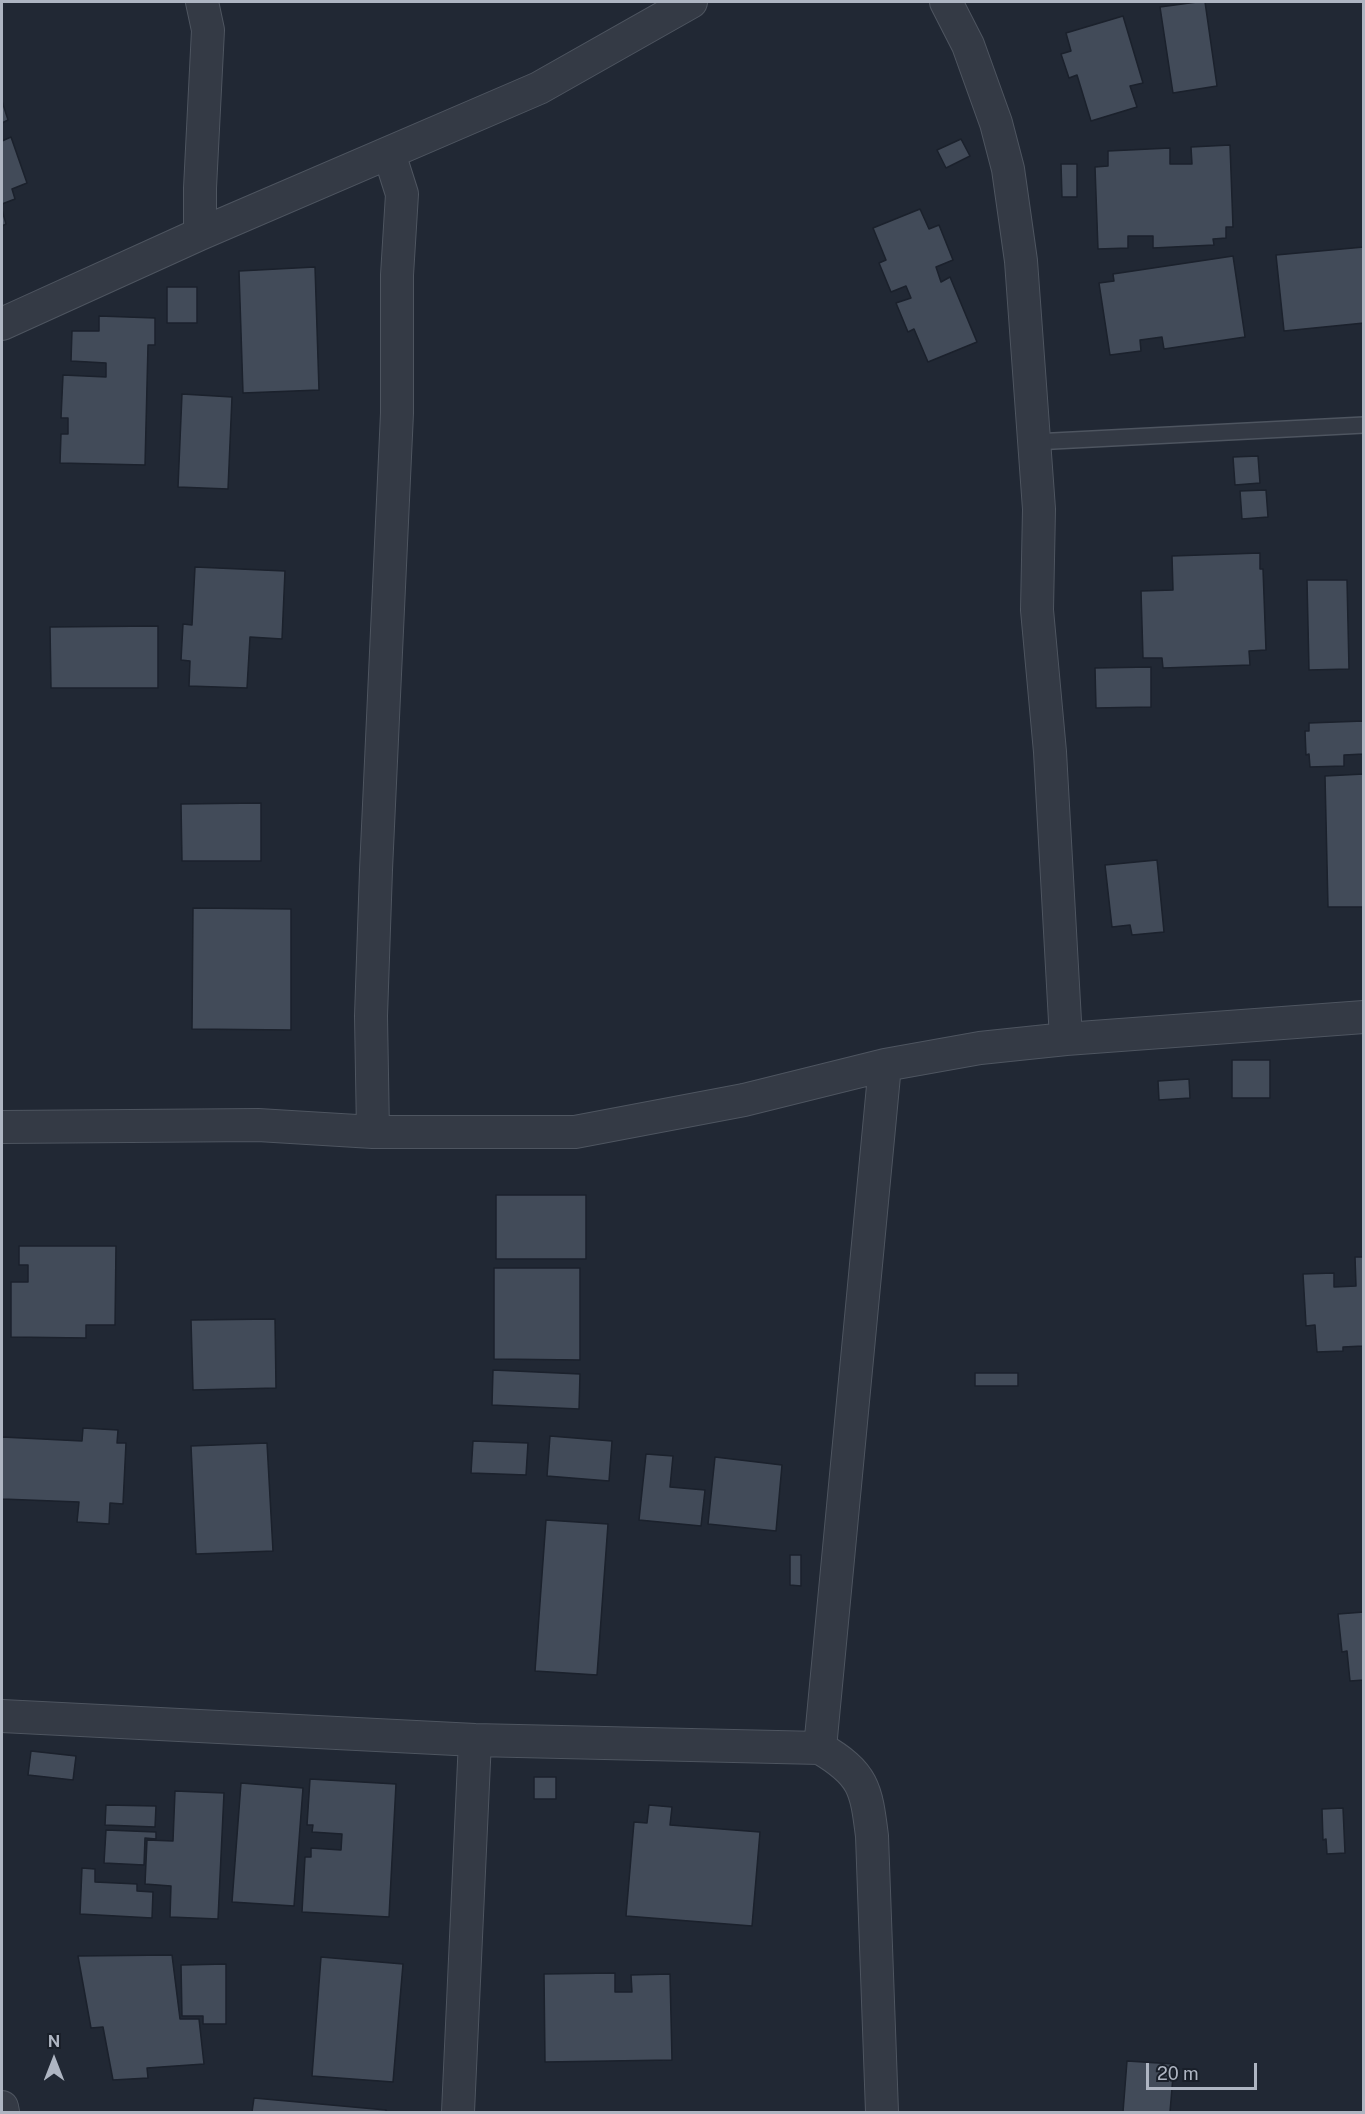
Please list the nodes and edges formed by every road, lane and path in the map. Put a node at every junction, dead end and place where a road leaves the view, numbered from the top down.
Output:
1 (202, 2) edge
2 (691, 2) edge
3 (946, 2) edge
4 (389, 153) junction
5 (200, 234) junction
6 (2, 324) edge
7 (1364, 425) edge
8 (1034, 442) junction
9 (1364, 1017) edge
10 (1066, 1039) junction
11 (885, 1065) junction
12 (2, 1127) edge
13 (373, 1132) junction
14 (2, 1716) edge
15 (475, 1740) junction
16 (820, 1748) junction
17 (2, 2107) edge
18 (3, 2112) edge
19 (458, 2112) edge
20 (882, 2112) edge

1 - 5 street
2 - 4 street
3 - 8 street
4 - 5 street
4 - 13 street
5 - 6 street
7 - 8 lane
8 - 10 street
9 - 10 street
10 - 11 street
11 - 13 street
11 - 16 street
12 - 13 street
14 - 15 street
15 - 16 street
15 - 19 street
16 - 20 street
17 - 18 street

